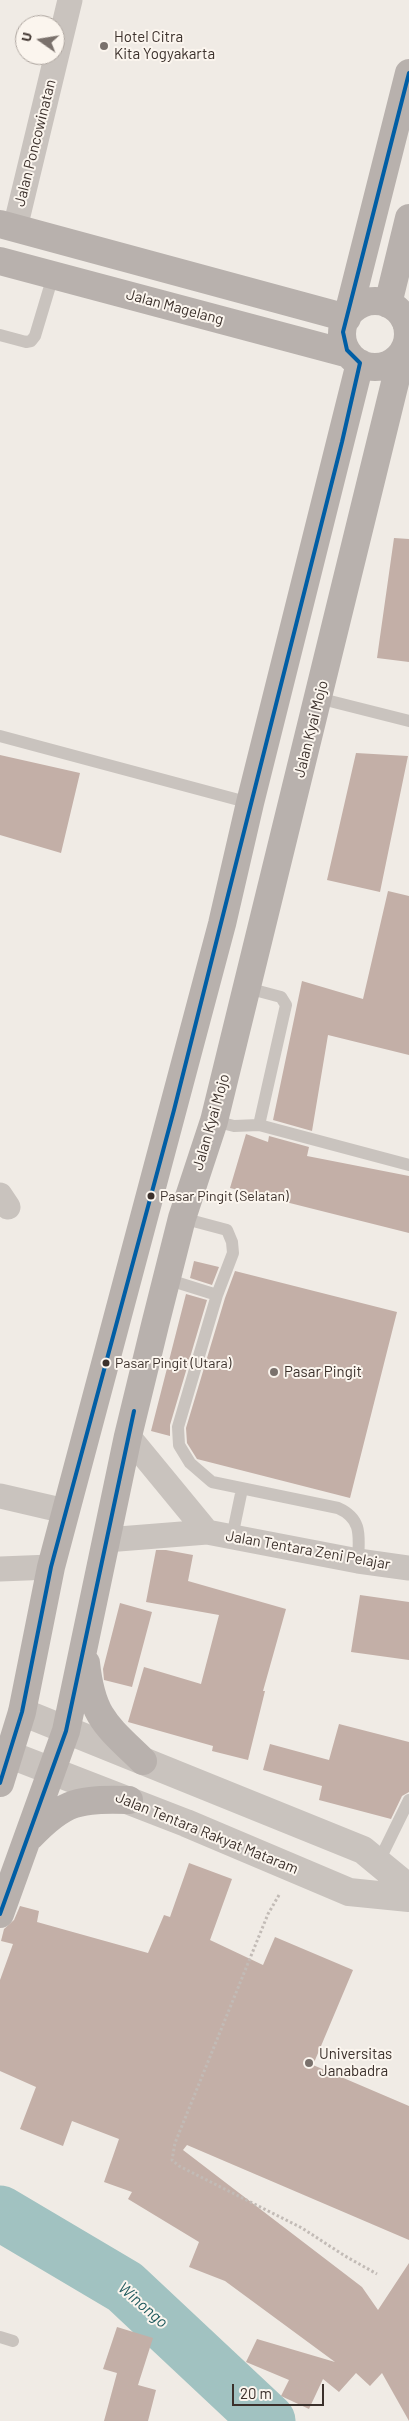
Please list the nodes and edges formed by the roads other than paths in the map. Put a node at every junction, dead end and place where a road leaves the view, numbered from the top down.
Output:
1 (70, 0) edge
2 (409, 73) edge
3 (409, 218) edge
4 (7, 226) edge
5 (0, 260) edge
6 (53, 276) junction
7 (401, 316) edge
8 (347, 318) junction
9 (0, 335) edge
10 (406, 355) edge
11 (355, 359) junction
12 (318, 698) junction
13 (409, 721) edge
14 (0, 736) edge
15 (250, 803) junction
16 (222, 924) junction
17 (261, 932) junction
18 (247, 988) junction
19 (214, 1120) junction
20 (258, 1125) junction
21 (409, 1165) edge
22 (182, 1218) junction
23 (166, 1279) junction
24 (217, 1295) junction
25 (128, 1436) junction
26 (242, 1489) junction
27 (0, 1496) edge
28 (65, 1511) junction
29 (207, 1532) junction
30 (232, 1536) junction
31 (106, 1540) junction
32 (358, 1561) junction
33 (50, 1567) junction
34 (409, 1568) edge
35 (0, 1570) edge
36 (84, 1646) junction
37 (22, 1712) junction
38 (66, 1731) junction
39 (8, 1754) junction
40 (143, 1762) junction
41 (52, 1771) junction
42 (0, 1783) edge
43 (129, 1800) junction
44 (409, 1800) edge
45 (26, 1841) junction
46 (378, 1863) junction
47 (409, 1888) edge
48 (409, 1898) edge
49 (0, 1914) edge
50 (0, 2337) edge
51 (13, 2341) dead end

1 - 4 street, Jalan Poncowinatan
2 - 8 main road
3 - 7 main road
4 - 8 main road
5 - 6 main road, Jalan Magelang
6 - 9 lane
6 - 11 main road, Jalan Magelang
7 - 8 main road
7 - 10 main road
8 - 11 main road
10 - 11 main road
10 - 12 main road, Jalan Kyai Mojo
11 - 15 main road
12 - 13 lane
12 - 17 main road, Jalan Kyai Mojo
14 - 15 lane
15 - 16 main road
16 - 17 main road
16 - 28 main road
17 - 18 main road, Jalan Kyai Mojo
18 - 19 main road, Jalan Kyai Mojo
18 - 20 lane
19 - 20 lane
19 - 22 main road, Jalan Kyai Mojo
20 - 21 lane
22 - 23 main road, Jalan Kyai Mojo
22 - 24 lane
23 - 24 lane
23 - 25 main road, Jalan Kyai Mojo
24 - 26 lane
25 - 29 street
25 - 31 main road, Jalan Kyai Mojo
26 - 30 lane
26 - 32 lane
27 - 28 street
28 - 33 main road
29 - 30 street, Jalan Tentara Zeni Pelajar
29 - 31 street, Jalan Tentara Zeni Pelajar
30 - 32 street, Jalan Tentara Zeni Pelajar
31 - 36 main road, Jalan Kyai Mojo
32 - 34 street, Jalan Tentara Zeni Pelajar
33 - 35 street
33 - 37 main road
36 - 38 main road, Jalan Kyai Mojo
36 - 40 main road
37 - 38 street
37 - 39 main road
38 - 40 street
38 - 41 main road, Jalan Kyai Mojo
39 - 41 street, Jalan Tentara Rakyat Mataram
39 - 42 main road
40 - 46 street
41 - 43 street, Jalan Tentara Rakyat Mataram
41 - 45 main road, Jalan Kyai Mojo
43 - 45 main road
43 - 48 street, Jalan Tentara Rakyat Mataram
44 - 46 lane
45 - 49 main road, Jalan Kyai Mojo
46 - 47 street
50 - 51 lane

